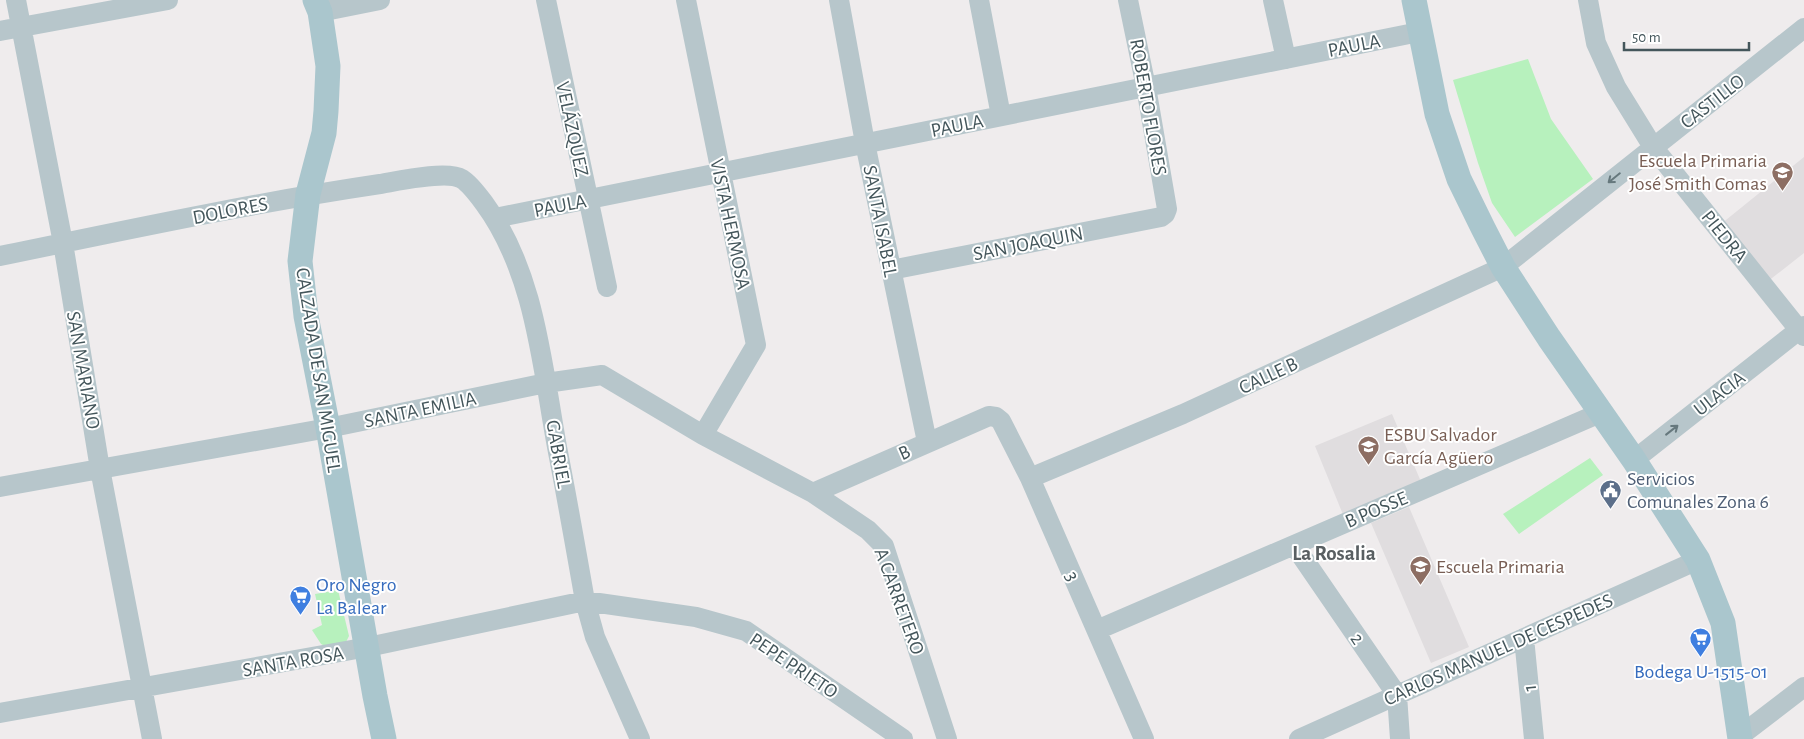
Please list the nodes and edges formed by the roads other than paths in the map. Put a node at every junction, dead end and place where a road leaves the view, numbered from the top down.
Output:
1 (16, 0) edge
2 (168, 0) edge
3 (380, 0) edge
4 (546, 0) edge
5 (686, 0) edge
6 (840, 0) edge
7 (979, 0) edge
8 (1128, 0) edge
9 (1273, 0) edge
10 (1414, 0) edge
11 (1588, 0) edge
12 (318, 6) edge
13 (21, 27) junction
14 (1804, 28) edge
15 (0, 31) edge
16 (1419, 32) junction
17 (1286, 59) junction
18 (1146, 87) junction
19 (1001, 116) junction
20 (865, 143) junction
21 (1653, 147) junction
22 (721, 172) junction
23 (462, 179) joint
24 (308, 194) junction
25 (588, 199) junction
26 (1165, 214) joint
27 (495, 218) junction
28 (63, 243) junction
29 (0, 256) edge
30 (1503, 266) junction
31 (891, 270) junction
32 (607, 287) dead end
33 (1802, 330) edge
34 (546, 383) junction
35 (1600, 412) junction
36 (996, 417) joint
37 (328, 428) junction
38 (703, 435) junction
39 (927, 442) junction
40 (1634, 460) junction
41 (100, 469) junction
42 (1030, 478) junction
43 (0, 487) edge
44 (813, 493) junction
45 (1294, 545) junction
46 (1698, 560) junction
47 (585, 601) junction
48 (1097, 630) junction
49 (1524, 638) junction
50 (368, 647) junction
51 (1804, 687) edge
52 (142, 688) junction
53 (1397, 695) junction
54 (0, 713) edge
55 (1741, 738) edge
56 (152, 739) edge
57 (384, 739) edge
58 (640, 739) edge
59 (903, 739) edge
60 (947, 739) edge
61 (1144, 739) edge
62 (1299, 739) edge
63 (1400, 739) edge
64 (1534, 739) edge

1 - 13 street, SAN MARIANO
2 - 13 street
3 - 12 street
4 - 25 street, VELÁZQUEZ
5 - 22 street, VISTA HERMOSA
6 - 20 street, SANTA ISABEL
7 - 19 street
8 - 18 street, ROBERTO FLORES
9 - 17 street
10 - 16 main road
11 - 21 street, PIEDRA
12 - 24 main road, CALZADA DE SAN MIGUEL
13 - 15 street
13 - 28 street, SAN MARIANO
14 - 21 street, CASTILLO
16 - 17 street, PAULA
16 - 30 main road
17 - 18 street, PAULA
18 - 19 street, PAULA
18 - 26 street, ROBERTO FLORES
19 - 20 street, PAULA
20 - 22 street, PAULA
20 - 31 street, SANTA ISABEL
21 -> 30 street, CASTILLO
21 - 33 street, PIEDRA
22 - 25 street, PAULA
22 - 38 street, VISTA HERMOSA
23 - 24 street, DOLORES
23 - 27 street, GABRIEL
24 - 28 street, DOLORES
24 - 37 main road, CALZADA DE SAN MIGUEL
25 - 27 street, PAULA
25 - 32 street, VELÁZQUEZ
26 - 31 street, SAN JOAQUIN
27 - 34 street, GABRIEL
28 - 29 street, DOLORES
28 - 41 street, SAN MARIANO
30 - 35 main road
30 - 42 street, CALLE B
31 - 39 street, SANTA ISABEL
40 -> 33 street, ULACIA
34 - 37 street, SANTA EMILIA
34 - 38 street, SANTA EMILIA
34 - 47 street, GABRIEL
35 - 40 main road
35 - 45 street, B POSSE
36 - 39 street, B
36 - 42 street, 3
37 - 41 street, SANTA EMILIA
37 - 50 main road, CALZADA DE SAN MIGUEL
38 - 44 street, SANTA EMILIA
39 - 44 street, B
40 - 46 main road
41 - 43 street, SANTA EMILIA
41 - 52 street, SAN MARIANO
42 - 48 street, 3
44 - 60 street, A CARRETERO
45 - 48 street, B POSSE
45 - 53 street, 2
46 - 49 street, CARLOS MANUEL DE CESPEDES
46 - 55 main road
47 - 50 street, SANTA ROSA
47 - 58 street, GABRIEL
47 - 59 street, PEPE PRIETO
48 - 61 street, 3
49 - 53 street, CARLOS MANUEL DE CESPEDES
49 - 64 street, 1
50 - 52 street, SANTA ROSA
50 - 57 main road, CALZADA DE SAN MIGUEL
51 - 55 street
52 - 54 street, SANTA ROSA
52 - 56 street, SAN MARIANO
53 - 62 street, CARLOS MANUEL DE CESPEDES
53 - 63 street

